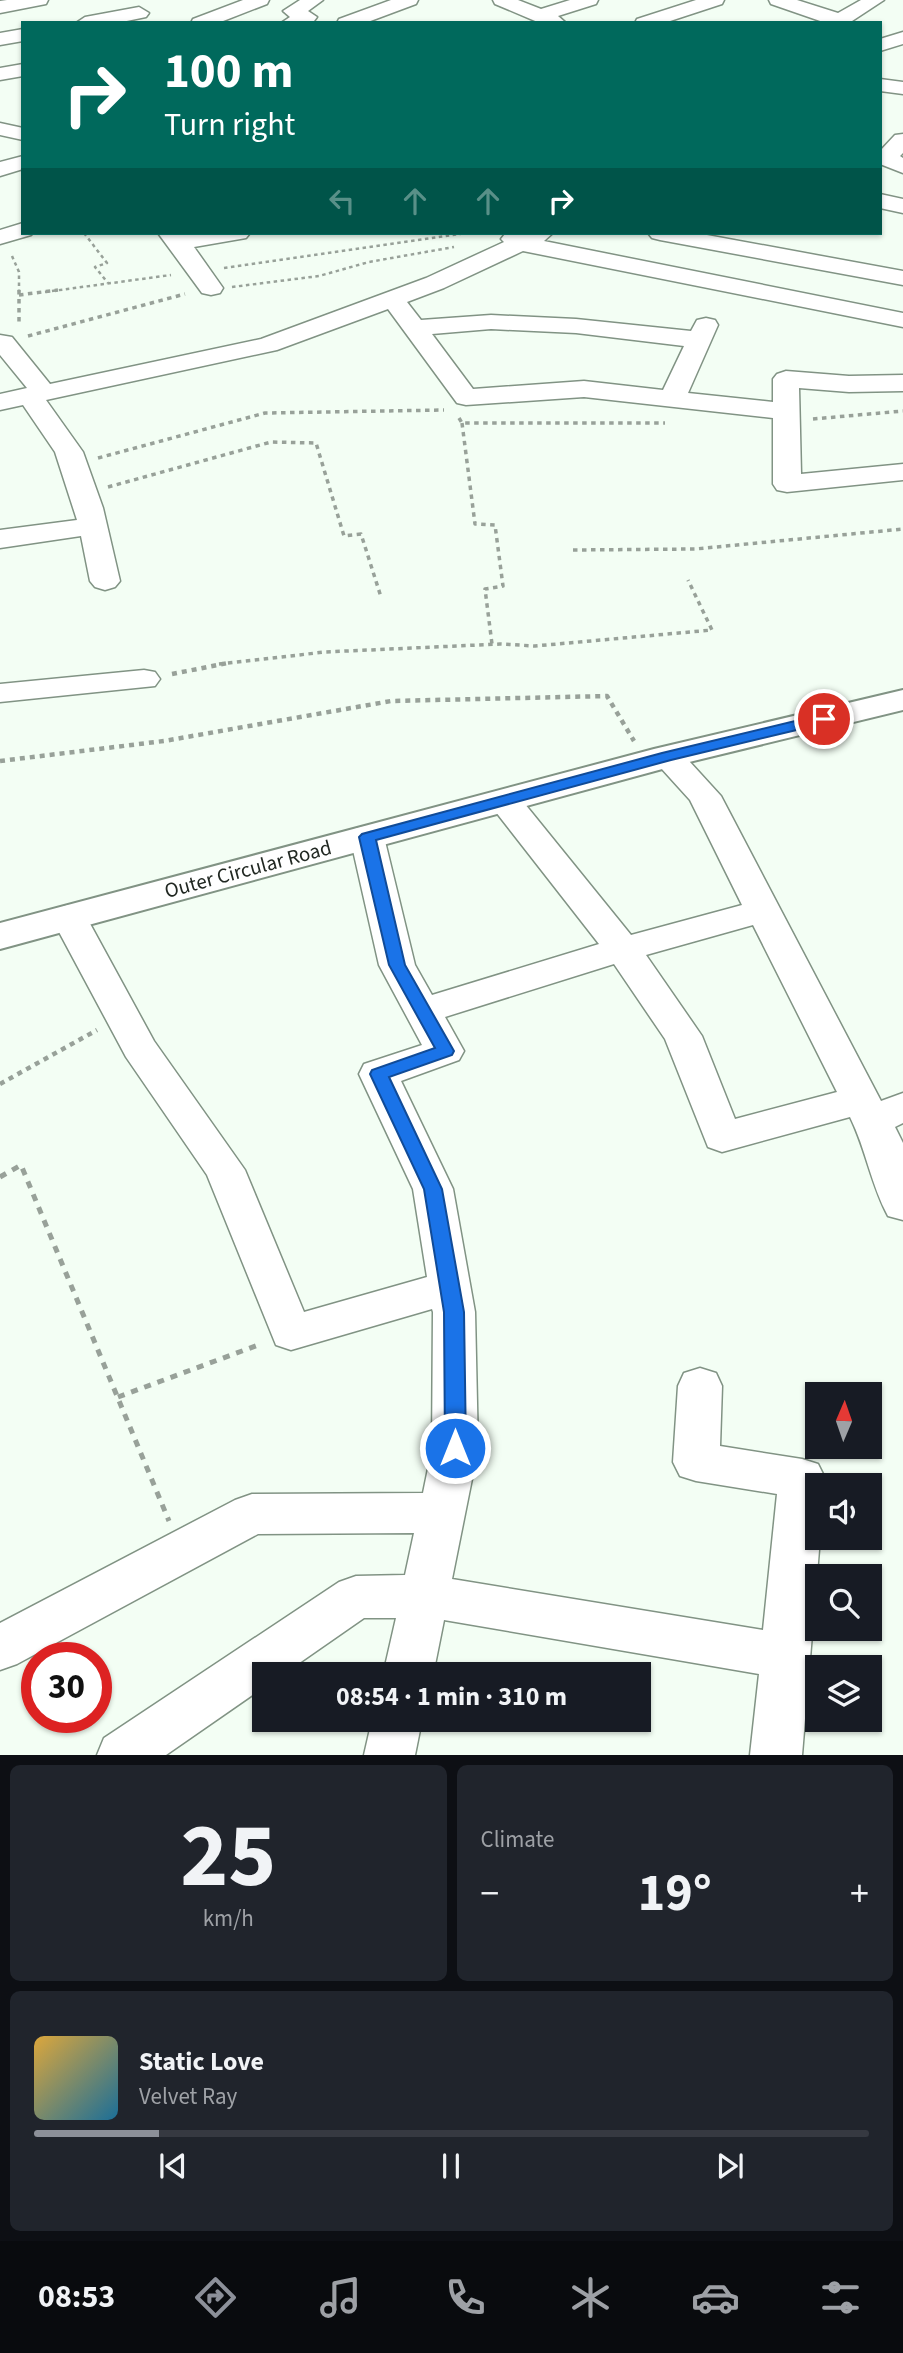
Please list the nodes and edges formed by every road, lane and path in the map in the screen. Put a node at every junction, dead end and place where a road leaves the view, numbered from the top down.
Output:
1 (39, 0) edge
2 (260, 0) edge
3 (314, 0) edge
4 (409, 0) edge
5 (502, 0) edge
6 (589, 0) edge
7 (666, 0) edge
8 (778, 0) edge
9 (875, 0) edge
10 (193, 4) dead end
11 (0, 7) edge
12 (688, 8) junction
13 (715, 9) edge
14 (137, 12) edge
15 (221, 15) junction
16 (549, 19) edge
17 (94, 21) edge
18 (205, 21) edge
19 (296, 21) edge
20 (351, 21) edge
21 (650, 21) edge
22 (838, 21) edge
23 (21, 35) edge
24 (903, 38) edge
25 (0, 39) edge
26 (882, 44) edge
27 (21, 70) edge
28 (0, 74) edge
29 (882, 85) edge
30 (903, 88) edge
31 (882, 127) edge
32 (0, 128) edge
33 (903, 130) edge
34 (21, 133) edge
35 (903, 140) edge
36 (21, 163) edge
37 (903, 166) edge
38 (0, 169) edge
39 (882, 201) edge
40 (903, 206) edge
41 (9, 234) edge
42 (86, 235) edge
43 (206, 235) edge
44 (456, 235) edge
45 (684, 235) edge
46 (174, 237) edge
47 (510, 237) edge
48 (755, 241) edge
49 (898, 271) edge
50 (205, 280) junction
51 (108, 283) junction
52 (19, 295) junction
53 (393, 299) junction
54 (903, 320) edge
55 (413, 328) junction
56 (11, 340) junction
57 (903, 383) edge
58 (37, 394) junction
59 (0, 401) edge
60 (669, 411) junction
61 (903, 411) edge
62 (784, 416) junction
63 (463, 423) junction
64 (73, 466) junction
65 (903, 472) edge
66 (83, 493) junction
67 (93, 526) junction
68 (903, 529) edge
69 (0, 539) edge
70 (573, 550) dead end
71 (688, 580) dead end
72 (105, 581) dead end
73 (381, 597) dead end
74 (492, 644) junction
75 (144, 679) joint
76 (0, 693) edge
77 (903, 700) edge
78 (658, 759) junction
79 (0, 761) edge
80 (504, 800) junction
81 (367, 837) junction
82 (762, 911) junction
83 (69, 917) junction
84 (0, 936) edge
85 (623, 950) junction
86 (423, 1011) junction
87 (124, 1021) junction
88 (0, 1084) edge
89 (878, 1109) edge
90 (0, 1177) edge
91 (903, 1205) edge
92 (450, 1287) junction
93 (291, 1333) junction
94 (700, 1386) dead end
95 (118, 1397) junction
96 (442, 1513) junction
97 (186, 1549) junction
98 (425, 1596) junction
99 (0, 1648) edge
100 (786, 1657) junction
101 (411, 1662) edge
102 (394, 1732) edge
103 (122, 1755) edge
104 (389, 1755) edge
105 (776, 1755) edge

1 - 11 street
2 - 15 street
3 - 19 street
4 - 20 street
5 - 16 street
6 - 16 street
7 - 12 street
8 - 22 street
9 - 22 street
10 - 15 street
12 - 13 street
12 - 21 street
14 - 17 street
15 - 18 street
23 - 25 street
24 - 26 street
27 - 28 street
29 - 30 street
31 - 33 street
32 - 34 street
35 - 37 street
36 - 38 street
39 - 40 street
41 - 52 path
42 - 51 path
43 - 46 street
44 - 50 path
45 - 48 street
46 - 50 street
47 - 50 path
47 - 53 street
47 - 54 street
48 - 49 street
50 - 51 path
50 - 56 path
51 - 52 path
52 - 56 path
53 - 55 street
53 - 58 street
55 - 60 street
55 - 60 street
56 - 58 street
57 - 62 street
58 - 59 street
58 - 64 street
60 - 62 street
60 - 63 path
61 - 62 path
62 - 65 street
63 - 64 path
63 - 74 path
64 - 66 street
66 - 67 street
66 - 73 path
67 - 69 street
67 - 72 street
68 - 70 path
71 - 74 path
74 - 75 path
75 - 76 street
77 - 78 street, Outer Circular Road
78 - 79 path
78 - 80 street, Outer Circular Road
78 - 82 street
80 - 81 street, Outer Circular Road
80 - 85 street
81 - 83 street, Outer Circular Road
81 - 86 street
82 - 85 street
82 - 89 street
83 - 84 street, Outer Circular Road
83 - 87 street
85 - 86 street
85 - 89 street
86 - 92 street
87 - 88 path
87 - 93 street
89 - 91 street
90 - 95 path
92 - 93 street
92 - 96 street
93 - 95 path
94 - 100 street
95 - 97 path
96 - 97 street
96 - 98 street
97 - 99 street
98 - 100 street
98 - 101 street
98 - 103 street
100 - 105 street
102 - 104 street

